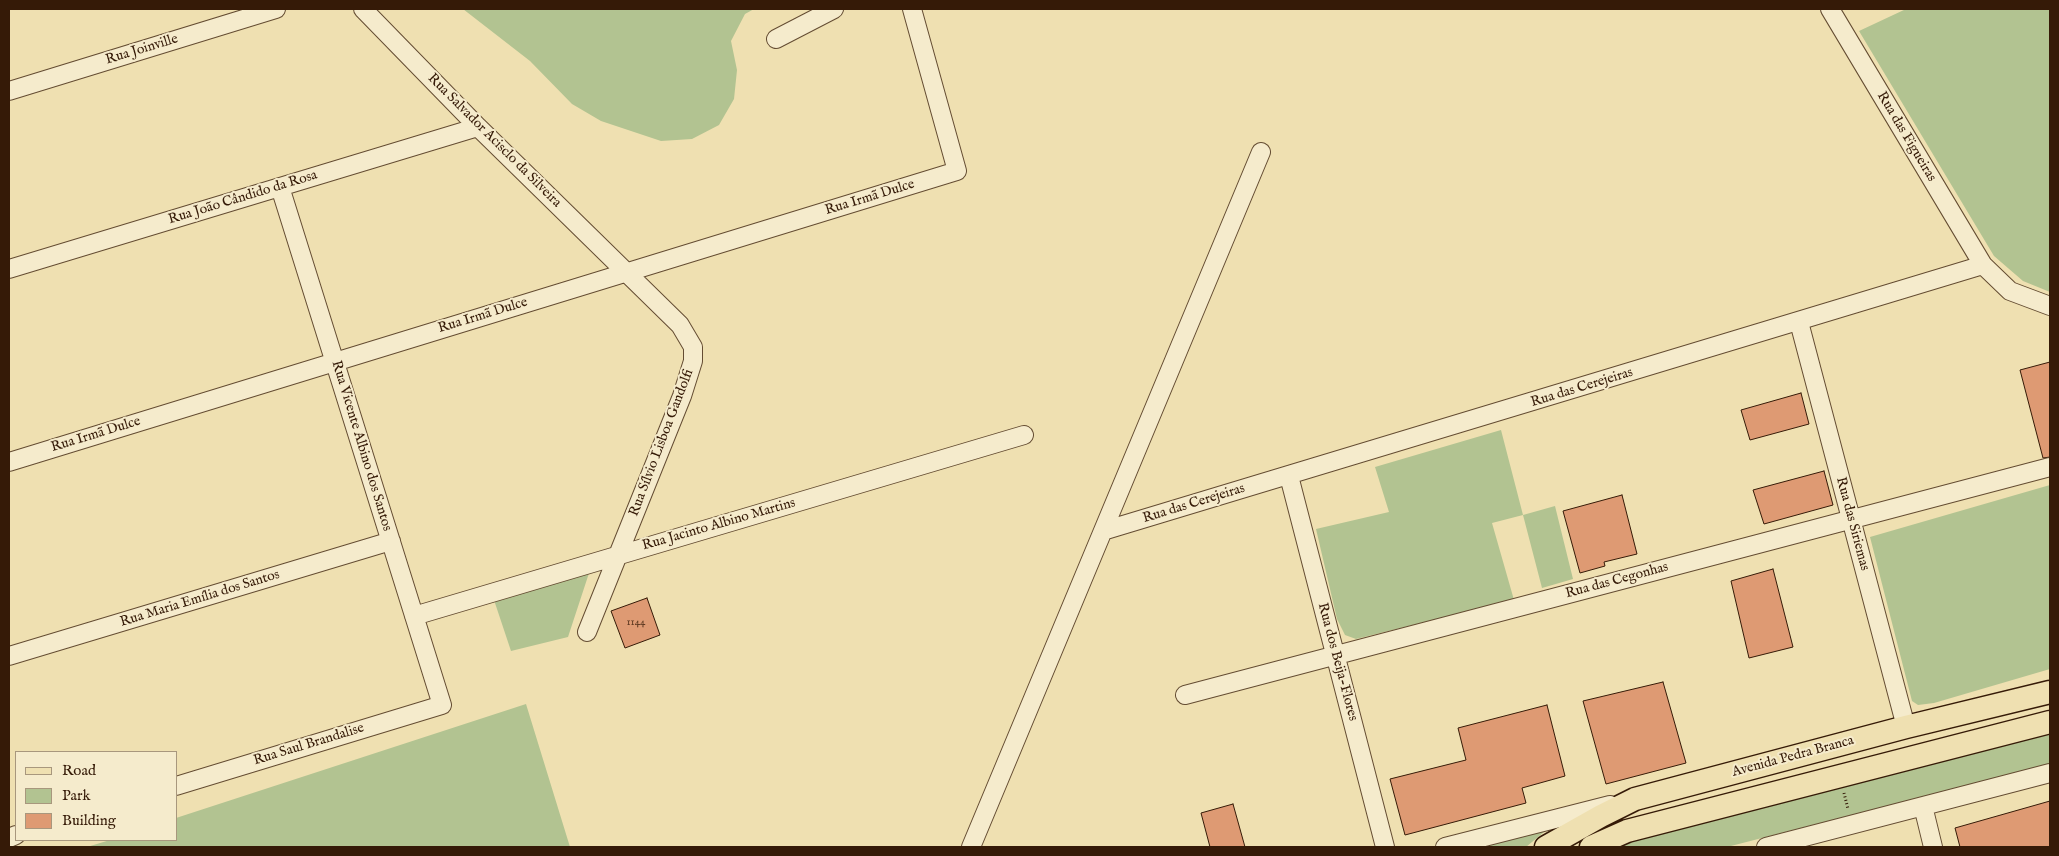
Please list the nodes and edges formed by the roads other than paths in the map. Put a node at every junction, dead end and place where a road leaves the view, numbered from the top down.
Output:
1 (276, 9) edge
2 (364, 9) edge
3 (834, 9) edge
4 (912, 9) edge
5 (1830, 9) edge
6 (776, 39) dead end
7 (9, 91) edge
8 (478, 127) junction
9 (1261, 152) dead end
10 (280, 187) junction
11 (1983, 266) junction
12 (9, 269) edge
13 (626, 272) junction
14 (2050, 306) edge
15 (1799, 322) junction
16 (334, 362) junction
17 (1024, 435) dead end
18 (9, 462) edge
19 (2050, 468) edge
20 (1289, 476) junction
21 (1851, 520) junction
22 (1103, 531) junction
23 (391, 541) junction
24 (617, 556) junction
25 (414, 616) junction
26 (587, 632) dead end
27 (9, 656) edge
28 (1335, 656) junction
29 (2050, 692) edge
30 (1185, 695) dead end
31 (442, 705) joint
32 (2050, 722) edge
33 (1906, 727) junction
34 (2050, 772) edge
35 (178, 785) edge
36 (1635, 799) junction
37 (1923, 806) junction
38 (971, 847) edge
39 (1385, 847) edge
40 (1445, 847) edge
41 (1546, 847) edge
42 (1591, 847) edge
43 (1766, 847) edge
44 (1933, 847) edge

1 - 7 street, Rua Joinville
2 - 8 street, Rua Salvador Acisclo da Silveira
3 - 6 street
4 - 13 street, Rua Irmã Dulce
5 - 11 street, Rua das Figueiras
8 - 10 street, Rua João Cândido da Rosa
8 - 13 street, Rua Salvador Acisclo da Silveira
9 - 22 street
10 - 12 street, Rua João Cândido da Rosa
10 - 16 street, Rua Vicente Albino dos Santos
11 - 14 street
11 - 15 street, Rua das Cerejeiras
13 - 16 street, Rua Irmã Dulce
13 - 24 street, Rua Sílvio Lisboa Gandolfi
15 - 20 street, Rua das Cerejeiras
15 - 21 street, Rua das Siriemas
16 - 18 street, Rua Irmã Dulce
16 - 23 street, Rua Vicente Albino dos Santos
17 - 24 street, Rua Jacinto Albino Martins
19 - 21 street, Rua das Cegonhas
20 - 22 street, Rua das Cerejeiras
20 - 28 street, Rua dos Beija-Flores
21 - 28 street, Rua das Cegonhas
21 - 33 street, Rua das Siriemas
22 - 38 street
23 - 25 street, Rua Vicente Albino dos Santos
23 - 27 street, Rua Maria Emília dos Santos
24 - 25 street, Rua Jacinto Albino Martins
24 - 26 street, Rua Sílvio Lisboa Gandolfi
25 - 31 street, Rua Vicente Albino dos Santos
28 - 30 street, Rua das Cegonhas
28 - 39 street, Rua dos Beija-Flores
29 - 33 main road, Avenida Pedra Branca
31 - 35 street, Rua Saul Brandalise
32 - 42 main road
33 - 36 main road, Avenida Pedra Branca
34 - 37 street
36 - 40 street
36 - 41 main road, Avenida Pedra Branca
37 - 43 street
37 - 44 street

